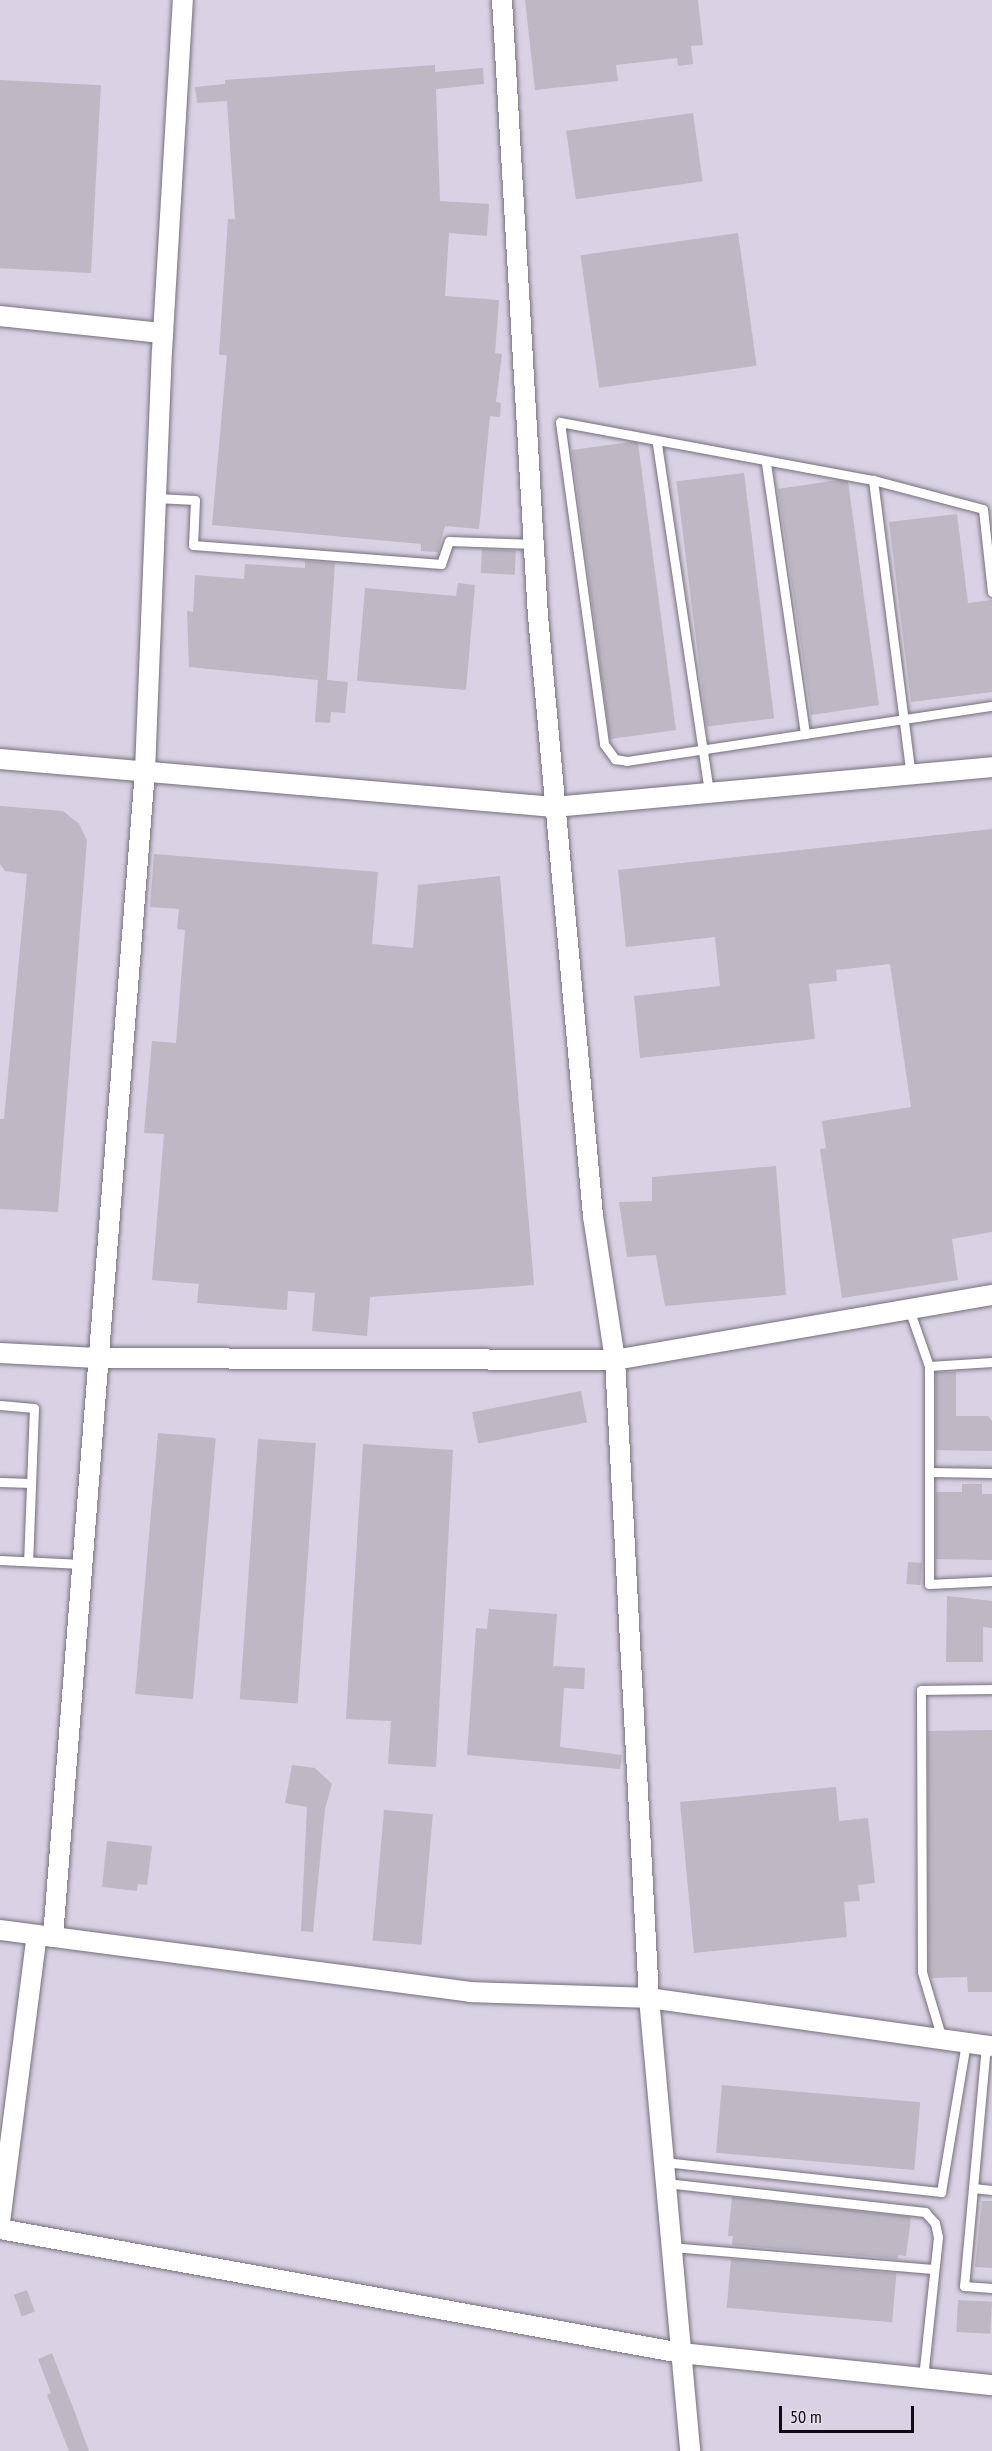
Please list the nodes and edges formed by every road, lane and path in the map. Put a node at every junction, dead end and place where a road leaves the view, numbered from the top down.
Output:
1 (183, 0) edge
2 (502, 0) edge
3 (0, 316) edge
4 (163, 333) junction
5 (657, 444) junction
6 (766, 463) junction
7 (873, 480) junction
8 (156, 498) junction
9 (535, 544) junction
10 (992, 592) edge
11 (992, 706) edge
12 (904, 719) junction
13 (806, 734) junction
14 (703, 750) junction
15 (0, 759) edge
16 (992, 767) edge
17 (145, 771) junction
18 (911, 775) junction
19 (709, 794) junction
20 (554, 807) junction
21 (992, 1295) edge
22 (909, 1309) junction
23 (0, 1353) edge
24 (97, 1358) junction
25 (615, 1360) junction
26 (992, 1362) edge
27 (929, 1366) junction
28 (0, 1405) edge
29 (929, 1472) junction
30 (992, 1473) edge
31 (0, 1482) edge
32 (31, 1484) junction
33 (0, 1560) edge
34 (28, 1561) junction
35 (82, 1564) junction
36 (992, 1581) edge
37 (992, 1689) edge
38 (0, 1930) edge
39 (45, 1936) junction
40 (649, 1998) junction
41 (942, 2039) junction
42 (966, 2042) junction
43 (989, 2045) edge
44 (664, 2162) junction
45 (666, 2183) junction
46 (973, 2188) junction
47 (992, 2190) edge
48 (0, 2222) edge
49 (0, 2229) edge
50 (671, 2247) junction
51 (934, 2269) junction
52 (992, 2288) edge
53 (681, 2353) junction
54 (923, 2378) junction
55 (992, 2385) edge
56 (690, 2451) edge

1 - 4 street
2 - 9 street
3 - 4 street
4 - 8 street
5 - 6 lane
5 - 14 lane
5 - 14 lane
6 - 7 lane
6 - 13 lane
7 - 10 lane
7 - 12 lane
8 - 9 lane
8 - 17 street
9 - 20 street
11 - 12 lane
12 - 13 lane
12 - 18 lane
13 - 14 lane
14 - 19 lane
15 - 17 street
16 - 18 street
17 - 20 street
17 - 24 street
18 - 19 street
19 - 20 street
20 - 25 street
21 - 22 street
22 - 25 street
22 - 27 lane
23 - 24 street
24 - 25 street
24 - 35 street
25 - 40 street
26 - 27 lane
27 - 29 lane
28 - 32 lane
29 - 30 lane
29 - 36 lane
31 - 32 lane
32 - 34 lane
33 - 34 lane
34 - 35 lane
35 - 39 street
37 - 41 lane
38 - 39 street
39 - 40 street
39 - 48 street
40 - 41 street
40 - 44 street
41 - 42 street
42 - 43 street
42 - 44 lane
43 - 46 lane
44 - 45 street
45 - 50 street
45 - 51 lane
46 - 47 lane
46 - 52 lane
49 - 53 street
50 - 51 lane
50 - 53 street
51 - 54 lane
53 - 54 street
53 - 56 street
54 - 55 street

